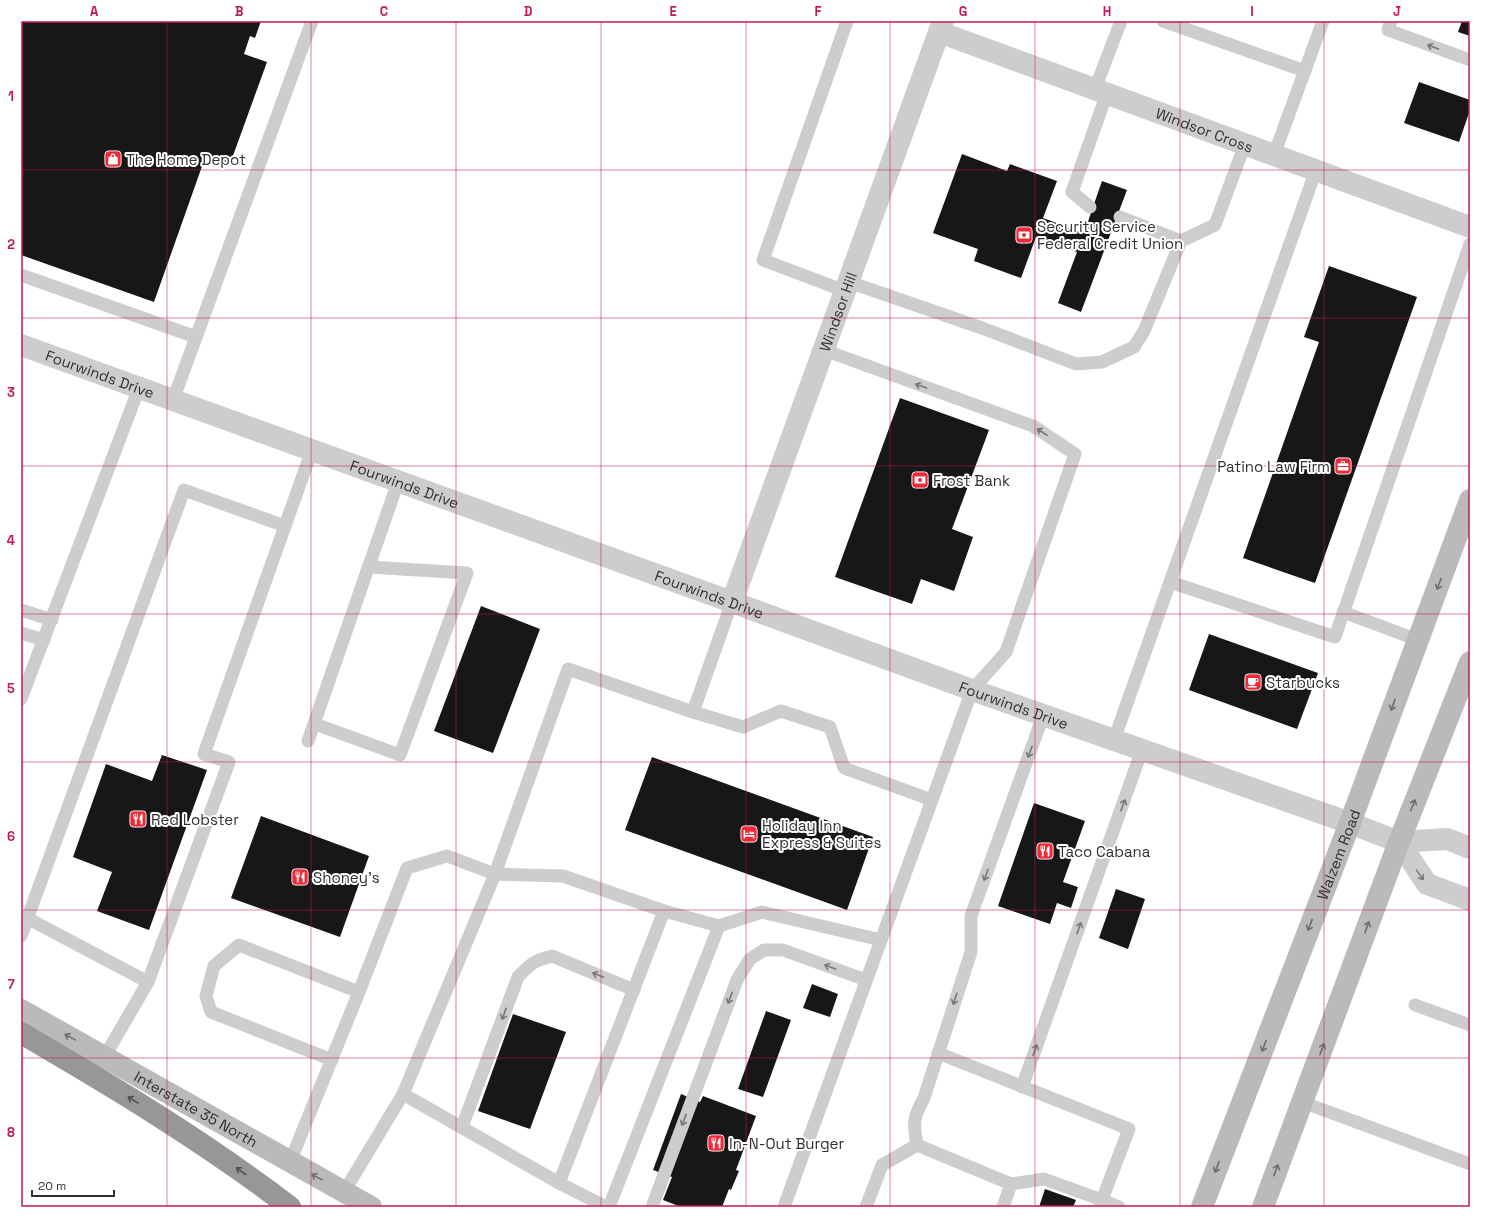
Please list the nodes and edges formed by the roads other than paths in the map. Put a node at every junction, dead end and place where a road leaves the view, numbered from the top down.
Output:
1 (312, 21) edge
2 (847, 21) edge
3 (1121, 21) edge
4 (1163, 21) edge
5 (1324, 21) edge
6 (941, 26) edge
7 (1389, 26) edge
8 (1470, 60) edge
9 (1305, 71) junction
10 (1101, 91) junction
11 (1245, 144) junction
12 (1274, 155) junction
13 (1316, 170) junction
14 (1090, 207) dead end
15 (1120, 217) dead end
16 (1470, 227) edge
17 (1181, 242) junction
18 (1470, 244) edge
19 (21, 275) edge
20 (847, 286) junction
21 (196, 337) junction
22 (21, 346) edge
23 (824, 350) junction
24 (139, 388) junction
25 (173, 400) junction
26 (312, 450) junction
27 (398, 482) junction
28 (1470, 500) edge
29 (285, 526) junction
30 (369, 567) junction
31 (1170, 582) junction
32 (732, 602) junction
33 (21, 610) edge
34 (1343, 612) junction
35 (52, 620) junction
36 (21, 633) edge
37 (44, 640) junction
38 (1418, 640) junction
39 (1470, 662) edge
40 (972, 690) junction
41 (21, 699) edge
42 (693, 712) junction
43 (1043, 716) junction
44 (315, 724) junction
45 (1114, 740) junction
46 (308, 741) dead end
47 (1142, 750) junction
48 (932, 800) junction
49 (1350, 823) junction
50 (1399, 842) junction
51 (1470, 848) edge
52 (494, 874) junction
53 (1470, 900) edge
54 (664, 911) junction
55 (27, 918) junction
56 (719, 926) junction
57 (21, 936) edge
58 (881, 940) junction
59 (866, 980) junction
60 (148, 982) junction
61 (634, 990) junction
62 (359, 992) junction
63 (1415, 1005) dead end
64 (21, 1010) edge
65 (1470, 1024) edge
66 (21, 1033) edge
67 (938, 1053) junction
68 (105, 1056) junction
69 (332, 1060) junction
70 (1022, 1087) junction
71 (403, 1094) junction
72 (1302, 1102) junction
73 (462, 1128) junction
74 (917, 1146) junction
75 (290, 1162) junction
76 (1470, 1164) edge
77 (559, 1183) junction
78 (1011, 1184) junction
79 (344, 1192) junction
80 (1101, 1204) edge
81 (290, 1207) edge
82 (371, 1207) edge
83 (606, 1207) edge
84 (609, 1207) edge
85 (652, 1207) edge
86 (784, 1207) edge
87 (866, 1207) edge
88 (1003, 1207) edge
89 (1120, 1207) edge
90 (1202, 1207) edge
91 (1263, 1207) edge

1 - 21 lane
2 - 20 lane
3 - 10 lane
4 - 9 lane
5 - 9 lane
6 - 10 street, Windsor Cross
6 - 20 street, Windsor Hill
8 -> 7 lane
9 - 12 lane
10 - 11 street, Windsor Cross
10 - 14 lane
11 - 12 street, Windsor Cross
11 - 17 lane
12 - 13 street, Windsor Cross
13 - 16 street, Windsor Cross
13 - 31 lane
15 - 17 lane
17 - 20 lane
18 - 34 lane
19 - 21 lane
20 - 23 street, Windsor Hill
21 - 25 lane
22 - 24 street, Fourwinds Drive
23 - 32 street, Windsor Hill
40 -> 23 lane
24 - 25 street, Fourwinds Drive
24 - 35 lane
25 - 26 street, Fourwinds Drive
26 - 27 street, Fourwinds Drive
26 - 29 lane
27 - 30 lane
27 - 32 street, Fourwinds Drive
28 -> 38 main road, Walzem Road
29 - 55 lane
29 - 60 lane
30 - 44 lane
30 - 44 lane
31 - 34 lane
31 - 45 lane
32 - 40 street, Fourwinds Drive
32 - 42 lane
33 - 35 lane
34 - 38 lane
35 - 37 lane
36 - 37 lane
37 - 41 lane
38 -> 49 main road, Walzem Road
50 -> 39 main road
40 - 43 street, Fourwinds Drive
40 - 48 lane
42 - 48 lane
42 - 52 lane
43 - 45 street, Fourwinds Drive
43 -> 67 lane
44 - 46 lane
45 - 47 street, Fourwinds Drive
47 - 49 street, Fourwinds Drive
70 -> 47 lane
48 - 58 lane
49 - 50 street, Fourwinds Drive
49 -> 90 main road, Walzem Road
50 - 51 street
50 -> 53 street
72 -> 50 main road
52 - 54 lane
52 - 62 lane
52 - 71 lane
54 - 56 lane
54 - 61 lane
55 - 57 lane
55 - 60 lane
56 - 58 lane
56 - 84 lane
58 - 59 lane
59 -> 85 lane
59 - 86 lane
60 - 68 lane
61 -> 73 lane
61 - 77 lane
62 - 69 lane
62 - 69 lane
63 - 65 lane
68 -> 64 main road, Interstate 35 North
81 -> 66 highway
67 - 70 lane
67 - 74 lane
68 - 75 main road, Interstate 35 North
69 - 75 lane
70 - 80 lane
71 - 73 lane
71 - 79 lane
72 - 76 lane
91 -> 72 main road
73 - 77 lane
74 - 78 lane
74 - 87 lane
79 -> 75 main road, Interstate 35 North
77 - 83 lane
78 - 80 lane
78 - 88 lane
79 - 82 main road, Interstate 35 North
80 - 89 lane

